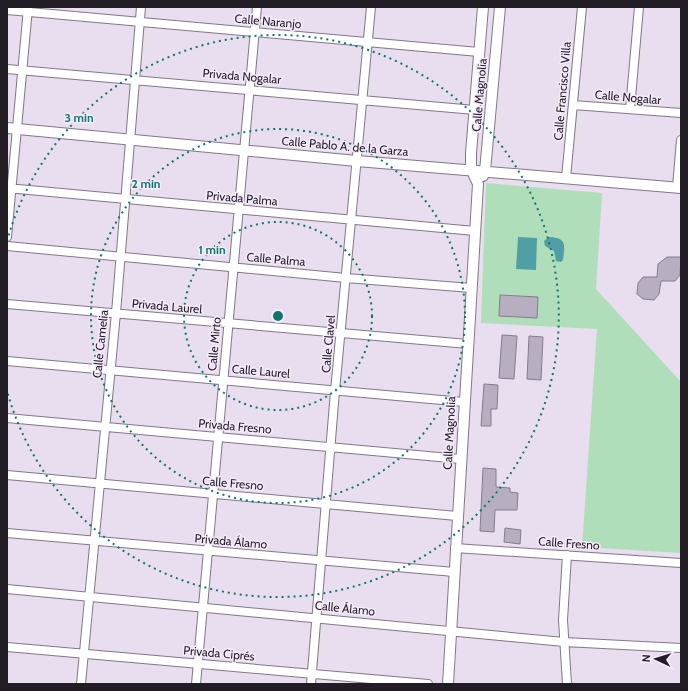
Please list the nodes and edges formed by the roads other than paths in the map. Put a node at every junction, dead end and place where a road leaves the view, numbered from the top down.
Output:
1 (141, 7) edge
2 (256, 7) edge
3 (371, 7) edge
4 (483, 7) edge
5 (500, 7) edge
6 (582, 7) edge
7 (639, 7) edge
8 (7, 10) edge
9 (28, 10) edge
10 (140, 22) junction
11 (254, 32) junction
12 (367, 42) junction
13 (479, 52) junction
14 (7, 68) edge
15 (24, 70) junction
16 (135, 79) junction
17 (249, 89) junction
18 (362, 99) junction
19 (573, 105) junction
20 (630, 109) junction
21 (475, 110) junction
22 (681, 113) edge
23 (7, 128) edge
24 (18, 130) junction
25 (131, 140) junction
26 (681, 140) edge
27 (244, 151) junction
28 (357, 161) junction
29 (471, 169) junction
30 (485, 171) junction
31 (566, 178) junction
32 (478, 184) junction
33 (679, 188) edge
34 (9, 189) edge
35 (125, 200) junction
36 (238, 210) junction
37 (351, 220) junction
38 (475, 231) junction
39 (7, 237) edge
40 (7, 246) edge
41 (120, 257) junction
42 (234, 267) junction
43 (346, 278) junction
44 (471, 288) junction
45 (7, 304) edge
46 (116, 313) junction
47 (228, 323) junction
48 (341, 334) junction
49 (468, 344) junction
50 (7, 361) edge
51 (110, 370) junction
52 (223, 380) junction
53 (335, 391) junction
54 (464, 402) junction
55 (7, 418) edge
56 (104, 427) junction
57 (218, 437) junction
58 (331, 447) junction
59 (461, 459) junction
60 (7, 475) edge
61 (99, 484) junction
62 (212, 493) junction
63 (326, 504) junction
64 (457, 516) junction
65 (7, 533) edge
66 (95, 541) junction
67 (455, 548) junction
68 (208, 551) junction
69 (567, 555) junction
70 (321, 561) junction
71 (681, 562) edge
72 (454, 572) junction
73 (7, 589) edge
74 (90, 597) junction
75 (202, 607) junction
76 (316, 618) junction
77 (450, 631) junction
78 (564, 642) junction
79 (7, 647) edge
80 (681, 648) edge
81 (84, 653) junction
82 (198, 663) junction
83 (312, 673) junction
84 (81, 684) edge
85 (196, 684) edge
86 (311, 684) edge
87 (428, 684) edge
88 (448, 684) edge
89 (567, 684) edge

1 - 10 street, Calle Camelia
2 - 11 street, Calle Mirto
3 - 12 street, Calle Clavel
4 - 13 street, Calle Magnolia
5 - 30 street, Calle Magnolia
6 - 19 street, Calle Francisco Villa
7 - 20 street
8 - 9 street, Calle Naranjo
9 - 10 street, Calle Naranjo
9 - 15 street
10 - 11 street, Calle Naranjo
10 - 16 street, Calle Camelia
11 - 12 street, Calle Naranjo
11 - 17 street, Calle Mirto
12 - 13 street, Calle Naranjo
12 - 18 street, Calle Clavel
13 - 21 street, Calle Magnolia
14 - 15 street, Privada Nogalar
15 - 16 street, Privada Nogalar
15 - 24 street
16 - 17 street, Privada Nogalar
16 - 25 street, Calle Camelia
17 - 18 street, Privada Nogalar
17 - 27 street, Calle Mirto
18 - 21 street, Privada Nogalar
18 - 28 street, Calle Clavel
19 - 20 street, Calle Nogalar
19 - 31 street, Calle Francisco Villa
20 - 22 street, Calle Nogalar
21 - 29 street, Calle Magnolia
23 - 24 street, Calle Pablo A. de la Garza
24 - 25 street, Calle Pablo A. de la Garza
24 - 34 street
25 - 27 street, Calle Pablo A. de la Garza
25 - 35 street, Calle Camelia
26 - 33 street
27 - 28 street, Calle Pablo A. de la Garza
27 - 36 street, Calle Mirto
28 - 29 street, Calle Pablo A. de la Garza
28 - 37 street, Calle Clavel
29 - 30 street, Calle Pablo A. de la Garza
29 - 32 street, Calle Magnolia
30 - 31 street, Calle Pablo A. de la Garza
30 - 32 street, Calle Magnolia
31 - 33 street, Calle Pablo A. de la Garza
32 - 38 street, Calle Magnolia
34 - 35 street, Privada Palma
34 - 39 street
35 - 36 street, Privada Palma
35 - 41 street, Calle Camelia
36 - 37 street, Privada Palma
36 - 42 street, Calle Mirto
37 - 38 street, Privada Palma
37 - 43 street, Calle Clavel
38 - 44 street, Calle Magnolia
40 - 41 street, Calle Palma
41 - 42 street, Calle Palma
41 - 46 street, Calle Camelia
42 - 43 street, Calle Palma
42 - 47 street, Calle Mirto
43 - 44 street, Calle Palma
43 - 48 street, Calle Clavel
44 - 49 street, Calle Magnolia
45 - 46 street, Privada Laurel
46 - 47 street, Privada Laurel
46 - 51 street, Calle Camelia
47 - 48 street, Privada Laurel
47 - 52 street, Calle Mirto
48 - 49 street, Privada Laurel
48 - 53 street, Calle Clavel
49 - 54 street, Calle Magnolia
50 - 51 street, Calle Laurel
51 - 52 street, Calle Laurel
51 - 56 street, Calle Camelia
52 - 53 street, Calle Laurel
52 - 57 street, Calle Mirto
53 - 54 street, Calle Laurel
53 - 58 street, Calle Clavel
54 - 59 street, Calle Magnolia
55 - 56 street, Privada Fresno
56 - 57 street, Privada Fresno
56 - 61 street, Calle Camelia
57 - 58 street, Privada Fresno
57 - 62 street, Calle Mirto
58 - 59 street, Privada Fresno
58 - 63 street, Calle Clavel
59 - 64 street, Calle Magnolia
60 - 61 street, Calle Fresno
61 - 62 street, Calle Fresno
61 - 66 street, Calle Camelia
62 - 63 street, Calle Fresno
62 - 68 street, Calle Mirto
63 - 64 street, Calle Fresno
63 - 70 street, Calle Clavel
64 - 67 street, Calle Magnolia
65 - 66 street, Privada Álamo
66 - 68 street, Privada Álamo
66 - 74 street, Calle Camelia
67 - 69 street, Calle Fresno
67 - 72 street, Calle Magnolia
68 - 70 street, Privada Álamo
68 - 75 street, Calle Mirto
69 - 71 street, Calle Fresno
69 - 78 street
70 - 72 street, Privada Álamo
70 - 76 street, Calle Clavel
72 - 77 street, Calle Magnolia
73 - 74 street, Calle Álamo
74 - 75 street, Calle Álamo
74 - 81 street, Calle Camelia
75 - 76 street, Calle Álamo
75 - 82 street, Calle Mirto
76 - 77 street, Calle Álamo
76 - 83 street, Calle Clavel
77 - 78 street, Calle Álamo
77 - 88 street, Calle Magnolia
78 - 80 street, Calle Álamo
78 - 89 street
79 - 81 street, Privada Ciprés
81 - 82 street, Privada Ciprés
81 - 84 street, Calle Camelia
82 - 83 street, Privada Ciprés
82 - 85 street, Calle Mirto
83 - 86 street, Calle Clavel
83 - 87 street, Privada Ciprés

